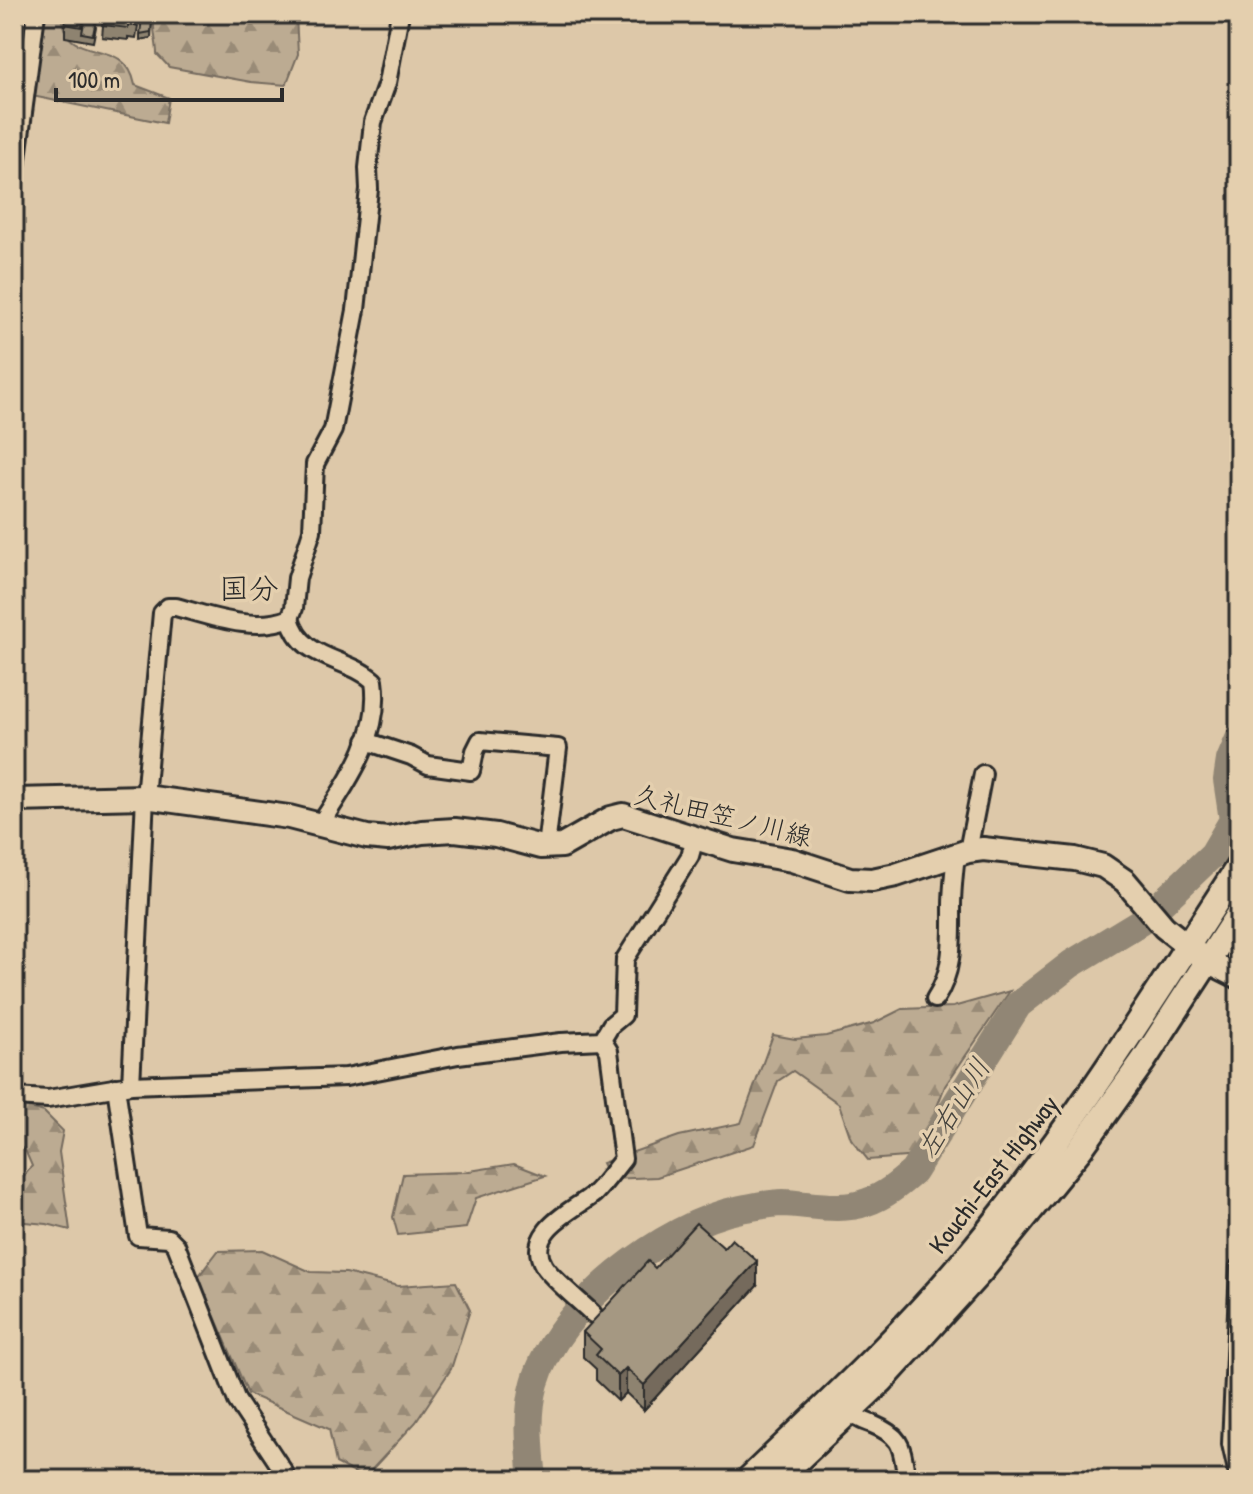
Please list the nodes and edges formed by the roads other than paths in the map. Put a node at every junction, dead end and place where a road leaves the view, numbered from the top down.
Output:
1 (36, 14) edge
2 (400, 14) edge
3 (14, 181) edge
4 (290, 618) junction
5 (366, 741) junction
6 (983, 774) dead end
7 (145, 797) junction
8 (14, 800) edge
9 (321, 823) junction
10 (695, 838) junction
11 (546, 847) junction
12 (962, 853) junction
13 (1239, 866) edge
14 (1239, 913) edge
15 (1197, 953) junction
16 (1239, 977) edge
17 (935, 999) dead end
18 (602, 1040) junction
19 (124, 1086) junction
20 (14, 1097) edge
21 (1239, 1267) edge
22 (587, 1308) dead end
23 (850, 1412) junction
24 (1239, 1479) edge
25 (283, 1480) edge
26 (748, 1480) edge
27 (776, 1480) edge
28 (907, 1480) edge

1 - 3 street
2 - 4 street
4 - 5 street
4 - 7 street
5 - 9 street
5 - 11 street
6 - 12 street
7 - 8 main road
7 - 9 main road
7 - 19 street
9 - 11 main road
10 - 11 main road, 久礼田笠ノ川線
10 - 12 main road, 久礼田笠ノ川線
10 - 18 street
12 - 15 main road, 久礼田笠ノ川線
12 - 17 street
13 - 15 highway, Kouchi-East Highway
14 - 15 highway, Kouchi-East Highway
15 - 16 main road, 久礼田笠ノ川線
15 - 23 highway, Kouchi-East Highway
15 - 26 highway, Kouchi-East Highway
18 - 19 street
18 - 22 street
19 - 20 street
19 - 25 street
21 - 24 street
23 - 27 highway, Kouchi-East Highway
23 - 28 street

